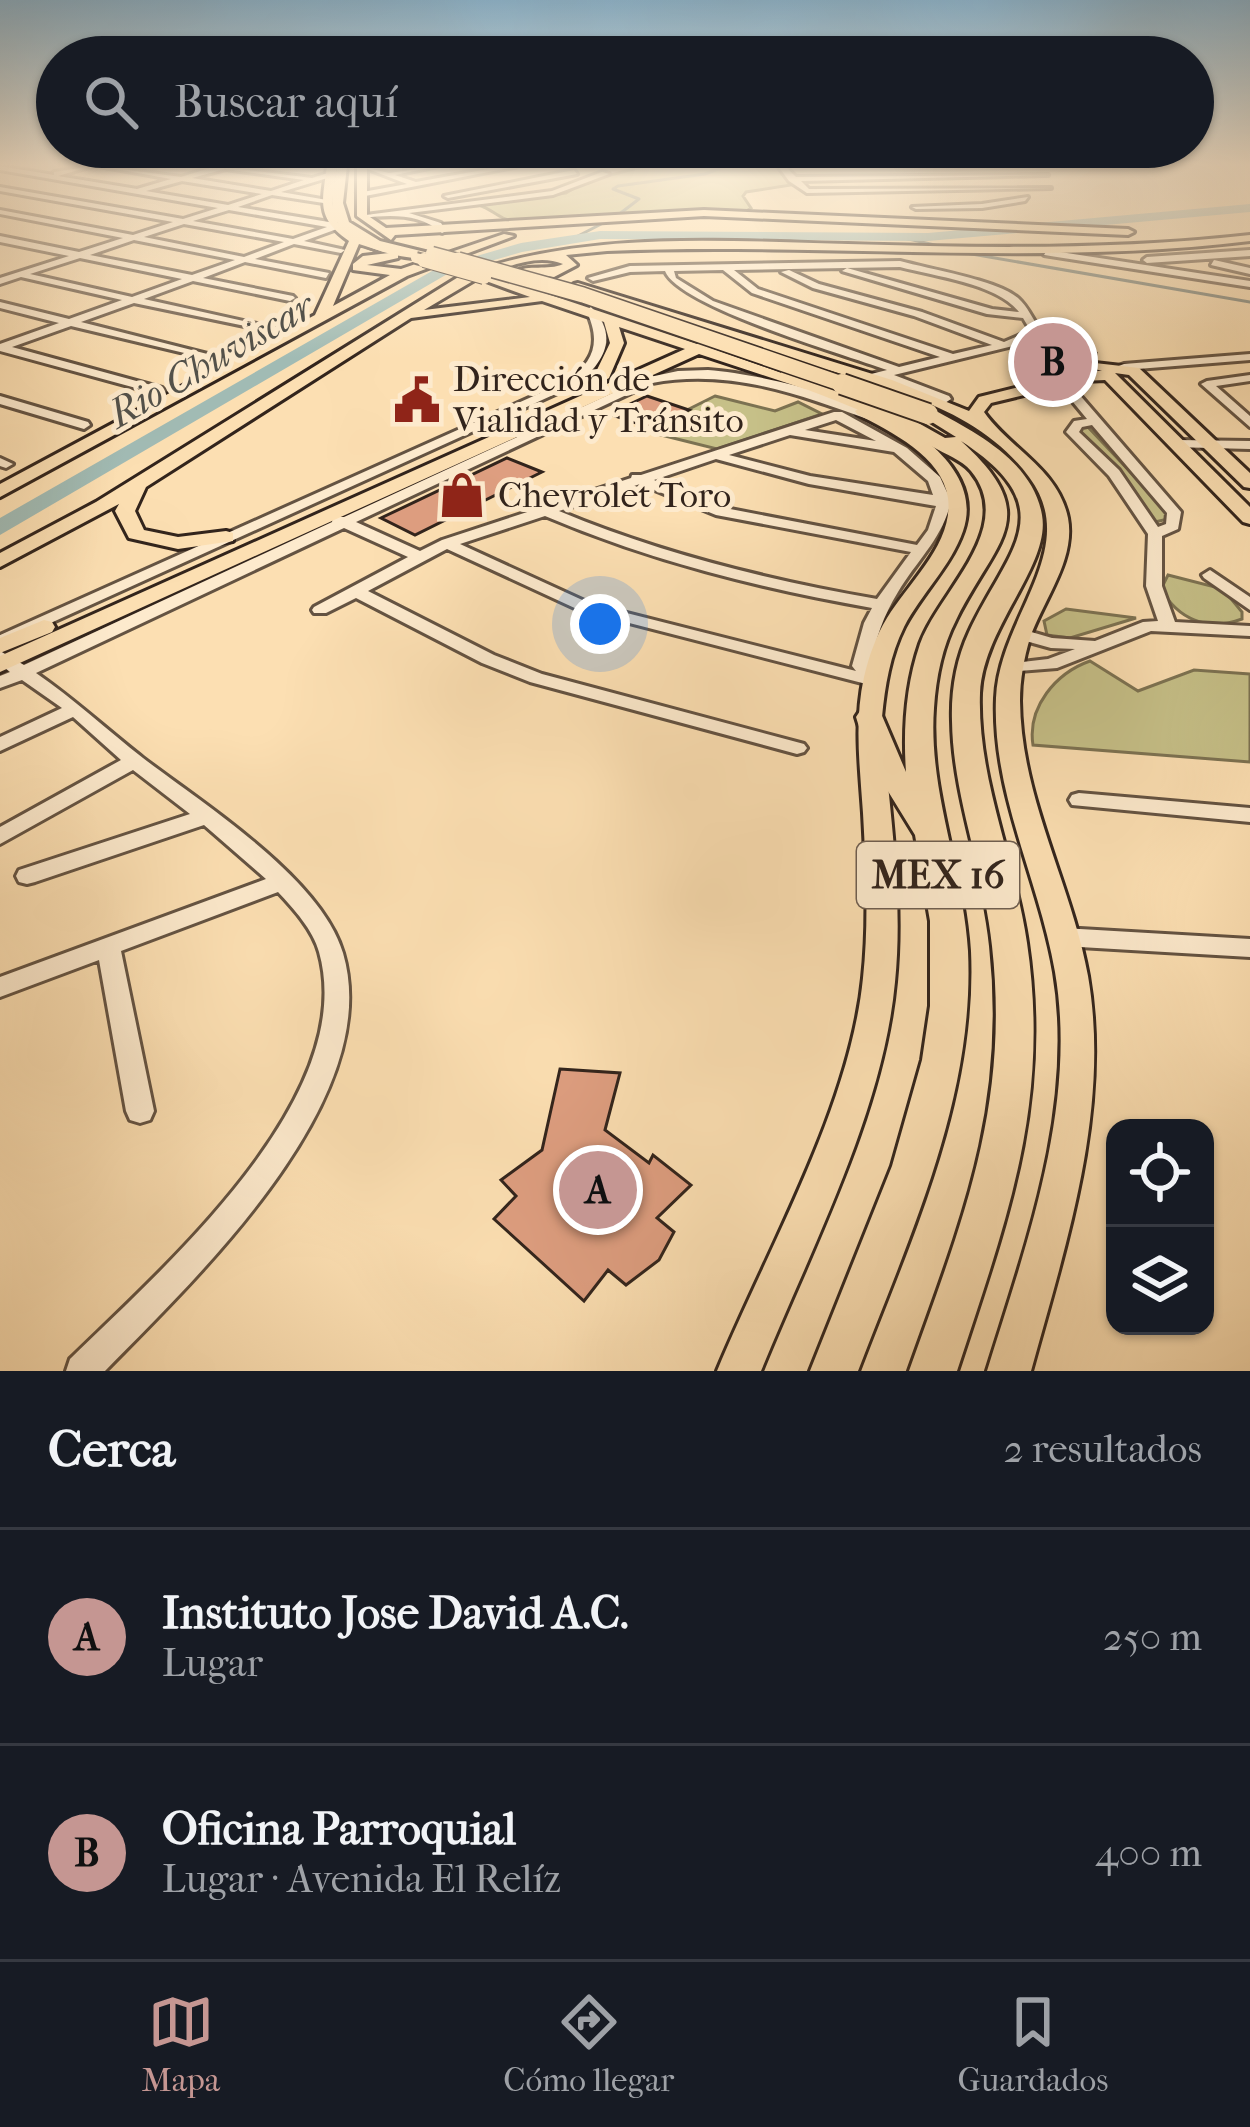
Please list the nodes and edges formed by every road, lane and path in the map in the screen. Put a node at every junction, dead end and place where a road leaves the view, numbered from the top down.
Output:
1 (93, 230) edge
2 (160, 230) edge
3 (231, 230) edge
4 (322, 230) edge
5 (339, 230) edge
6 (353, 230) edge
7 (367, 230) edge
8 (373, 230) edge
9 (456, 230) edge
10 (546, 230) edge
11 (1066, 230) edge
12 (1217, 230) edge
13 (442, 231) joint
14 (1096, 231) junction
15 (1149, 232) junction
16 (134, 238) junction
17 (0, 239) edge
18 (354, 239) junction
19 (1246, 239) edge
20 (381, 240) junction
21 (293, 241) junction
22 (482, 244) junction
23 (694, 246) junction
24 (1160, 247) junction
25 (1093, 248) junction
26 (341, 250) dead end
27 (422, 253) junction
28 (1047, 253) dead end
29 (1250, 253) edge
30 (79, 256) junction
31 (1192, 258) junction
32 (244, 259) junction
33 (1102, 262) junction
34 (841, 267) junction
35 (668, 268) junction
36 (726, 268) junction
37 (781, 268) junction
38 (0, 270) edge
39 (403, 272) junction
40 (508, 272) junction
41 (20, 274) junction
42 (326, 275) dead end
43 (593, 278) junction
44 (1250, 278) edge
45 (190, 279) junction
46 (0, 281) edge
47 (450, 287) junction
48 (555, 290) junction
49 (136, 298) junction
50 (290, 298) dead end
51 (0, 305) edge
52 (602, 307) junction
53 (1028, 316) junction
54 (320, 317) junction
55 (71, 322) junction
56 (289, 334) junction
57 (371, 336) junction
58 (709, 338) junction
59 (1002, 345) junction
60 (0, 348) edge
61 (951, 357) junction
62 (1250, 357) edge
63 (235, 364) junction
64 (1124, 367) junction
65 (742, 368) junction
66 (896, 369) junction
67 (1103, 374) junction
68 (787, 376) junction
69 (871, 376) junction
70 (602, 378) junction
71 (1250, 378) edge
72 (158, 390) dead end
73 (1074, 396) dead end
74 (0, 400) edge
75 (838, 416) junction
76 (918, 417) junction
77 (1094, 421) junction
78 (1250, 423) edge
79 (84, 425) dead end
80 (788, 431) junction
81 (1177, 444) junction
82 (1212, 445) junction
83 (1250, 445) edge
84 (985, 449) junction
85 (711, 454) junction
86 (465, 458) junction
87 (637, 478) junction
88 (1250, 483) edge
89 (139, 484) junction
90 (0, 491) edge
91 (944, 501) junction
92 (544, 510) junction
93 (1250, 518) edge
94 (334, 519) junction
95 (1155, 534) junction
96 (226, 537) junction
97 (447, 543) junction
98 (922, 550) junction
99 (418, 556) junction
100 (0, 561) edge
101 (1210, 575) dead end
102 (356, 591) junction
103 (882, 605) junction
104 (1250, 605) edge
105 (320, 610) dead end
106 (1168, 626) junction
107 (1250, 631) edge
108 (1021, 634) junction
109 (1094, 644) junction
110 (4, 661) edge
111 (1011, 668) junction
112 (874, 681) junction
113 (75, 709) junction
114 (870, 717) junction
115 (0, 745) edge
116 (797, 748) dead end
117 (134, 760) junction
118 (1079, 800) dead end
119 (1250, 815) edge
120 (207, 816) junction
121 (0, 836) edge
122 (932, 839) junction
123 (26, 876) dead end
124 (281, 882) junction
125 (1063, 937) junction
126 (109, 949) junction
127 (1250, 949) edge
128 (0, 987) edge
129 (140, 1111) dead end
130 (82, 1371) edge
131 (739, 1371) edge
132 (834, 1371) edge
133 (933, 1371) edge
134 (1009, 1371) edge

1 - 16 street
2 - 16 street
3 - 21 street
4 - 21 street
5 - 18 main road
6 - 27 highway, MEX 16
7 - 27 highway, MEX 16
8 - 20 main road
9 - 13 main road
10 - 22 main road
11 - 14 main road
12 - 15 main road
13 - 20 main road
14 - 15 main road
14 - 25 main road
15 - 24 main road
16 - 30 street
16 - 32 street
17 - 30 street
18 - 20 main road
18 - 54 main road
19 - 24 main road
20 - 27 highway
21 - 26 street
21 - 32 street
22 - 27 main road
22 - 39 main road
23 - 25 main road
23 - 40 main road
23 - 43 main road
24 - 25 main road
27 - 39 main road
27 - 40 highway, MEX 16, bridge
27 - 76 highway, MEX 16, bridge
28 - 33 street
29 - 31 street
30 - 41 street
30 - 45 street
31 - 33 street
31 - 44 street
32 - 42 street
32 - 45 street
33 - 44 street
34 - 37 street
34 - 53 street
34 - 53 street
35 - 36 street
35 - 43 street
35 - 66 street
36 - 37 street
36 - 61 street
37 - 59 street
38 - 41 street
39 - 54 main road
40 - 47 main road
40 - 47 main road
40 - 48 main road
40 - 52 highway, MEX 16, bridge
41 - 46 street
41 - 49 street
43 - 48 main road
43 - 52 main road
45 - 49 street
45 - 50 street
47 - 57 main road
48 - 52 main road
48 - 57 main road
49 - 55 street
49 - 56 street
51 - 55 street
52 - 58 main road
52 - 70 main road
52 - 76 highway, MEX 16, bridge
52 - 96 street
53 - 59 street
54 - 56 main road
55 - 60 street
55 - 63 street
56 - 63 main road
57 - 89 main road
58 - 65 main road
58 - 69 main road
58 - 70 main road
58 - 86 main road
59 - 61 street
60 - 72 street
61 - 66 street
62 - 64 street
63 - 90 main road
64 - 67 street
64 - 76 main road
64 - 82 main road
65 - 68 main road
65 - 75 street
65 - 76 street
65 - 86 street
66 - 69 street
67 - 81 main road
67 - 84 main road
68 - 76 main road
68 - 84 highway
69 - 76 main road
69 - 84 highway
70 - 110 main road
71 - 78 street
73 - 77 street
74 - 79 street
75 - 76 street
75 - 80 street
76 - 80 street
76 - 84 highway, MEX 16
76 - 91 street
76 - 112 main road
77 - 95 street
77 - 95 street
80 - 85 street
81 - 82 street
81 - 93 main road
82 - 83 street
82 - 88 main road
84 - 108 main road
84 - 122 highway, MEX 16
84 - 133 highway, MEX 16
85 - 87 street
85 - 91 street
86 - 94 main road
87 - 92 street
87 - 98 street
89 - 96 main road
89 - 100 main road
91 - 98 street
92 - 97 street
92 - 103 street
94 - 99 street
94 - 110 main road
95 - 106 street
96 - 110 street
97 - 99 street
97 - 112 street
98 - 103 street
99 - 102 street
101 - 104 street
102 - 105 street
102 - 116 street
103 - 112 street
106 - 107 street
106 - 109 street
108 - 109 street
108 - 111 main road
109 - 111 street
110 - 113 street
111 - 125 main road
112 - 114 main road
113 - 115 street
113 - 117 street
114 - 122 highway
114 - 131 main road
117 - 120 street
117 - 121 street
118 - 119 street
120 - 123 street
120 - 124 street
122 - 132 highway, MEX 16
124 - 126 street
124 - 130 street
125 - 127 street
125 - 134 main road
126 - 128 street
126 - 129 street

